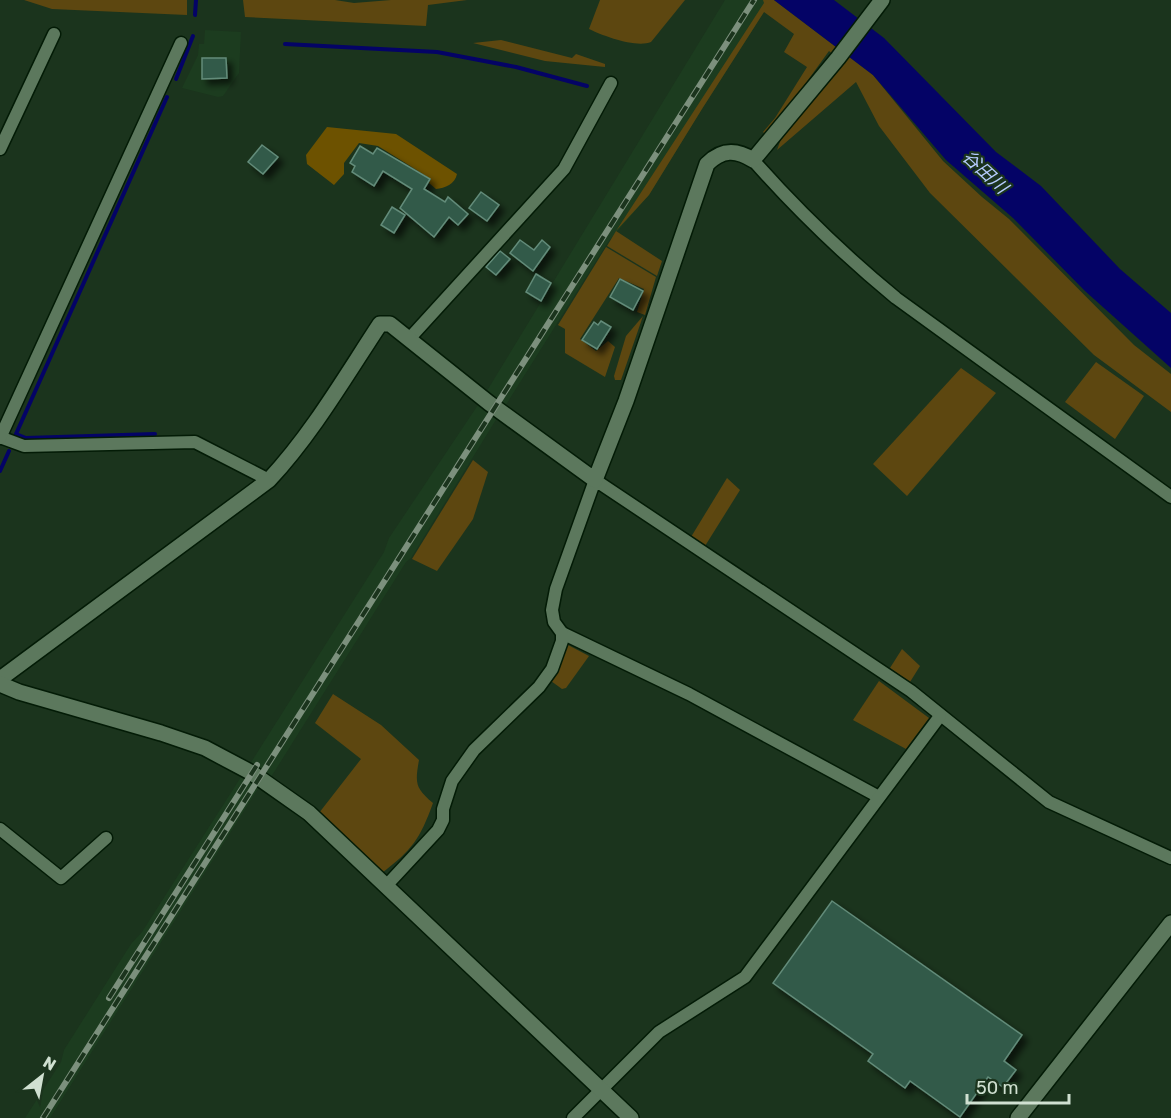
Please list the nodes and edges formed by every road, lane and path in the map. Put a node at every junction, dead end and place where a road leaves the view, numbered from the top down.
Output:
1 (878, 5) edge
2 (54, 34) dead end
3 (181, 43) dead end
4 (611, 83) dead end
5 (0, 149) edge
6 (753, 160) junction
7 (409, 339) junction
8 (0, 437) edge
9 (269, 480) junction
10 (595, 480) junction
11 (1171, 497) edge
12 (562, 633) junction
13 (0, 679) edge
14 (0, 684) edge
15 (940, 716) junction
16 (879, 797) junction
17 (0, 829) edge
18 (106, 838) dead end
19 (1171, 858) edge
20 (386, 886) junction
21 (1171, 923) edge
22 (602, 1089) junction
23 (573, 1118) edge
24 (631, 1118) edge
25 (1018, 1118) edge

1 - 6 street
2 - 5 street
3 - 8 street
4 - 7 street
6 - 10 street
6 - 11 street
7 - 9 street
7 - 10 street
8 - 9 street
9 - 13 street
10 - 12 street
10 - 15 street
12 - 16 street
12 - 20 street
14 - 20 street
15 - 16 street
15 - 19 street
16 - 22 street
17 - 18 street
20 - 22 street
21 - 25 street
22 - 23 street
22 - 24 street

